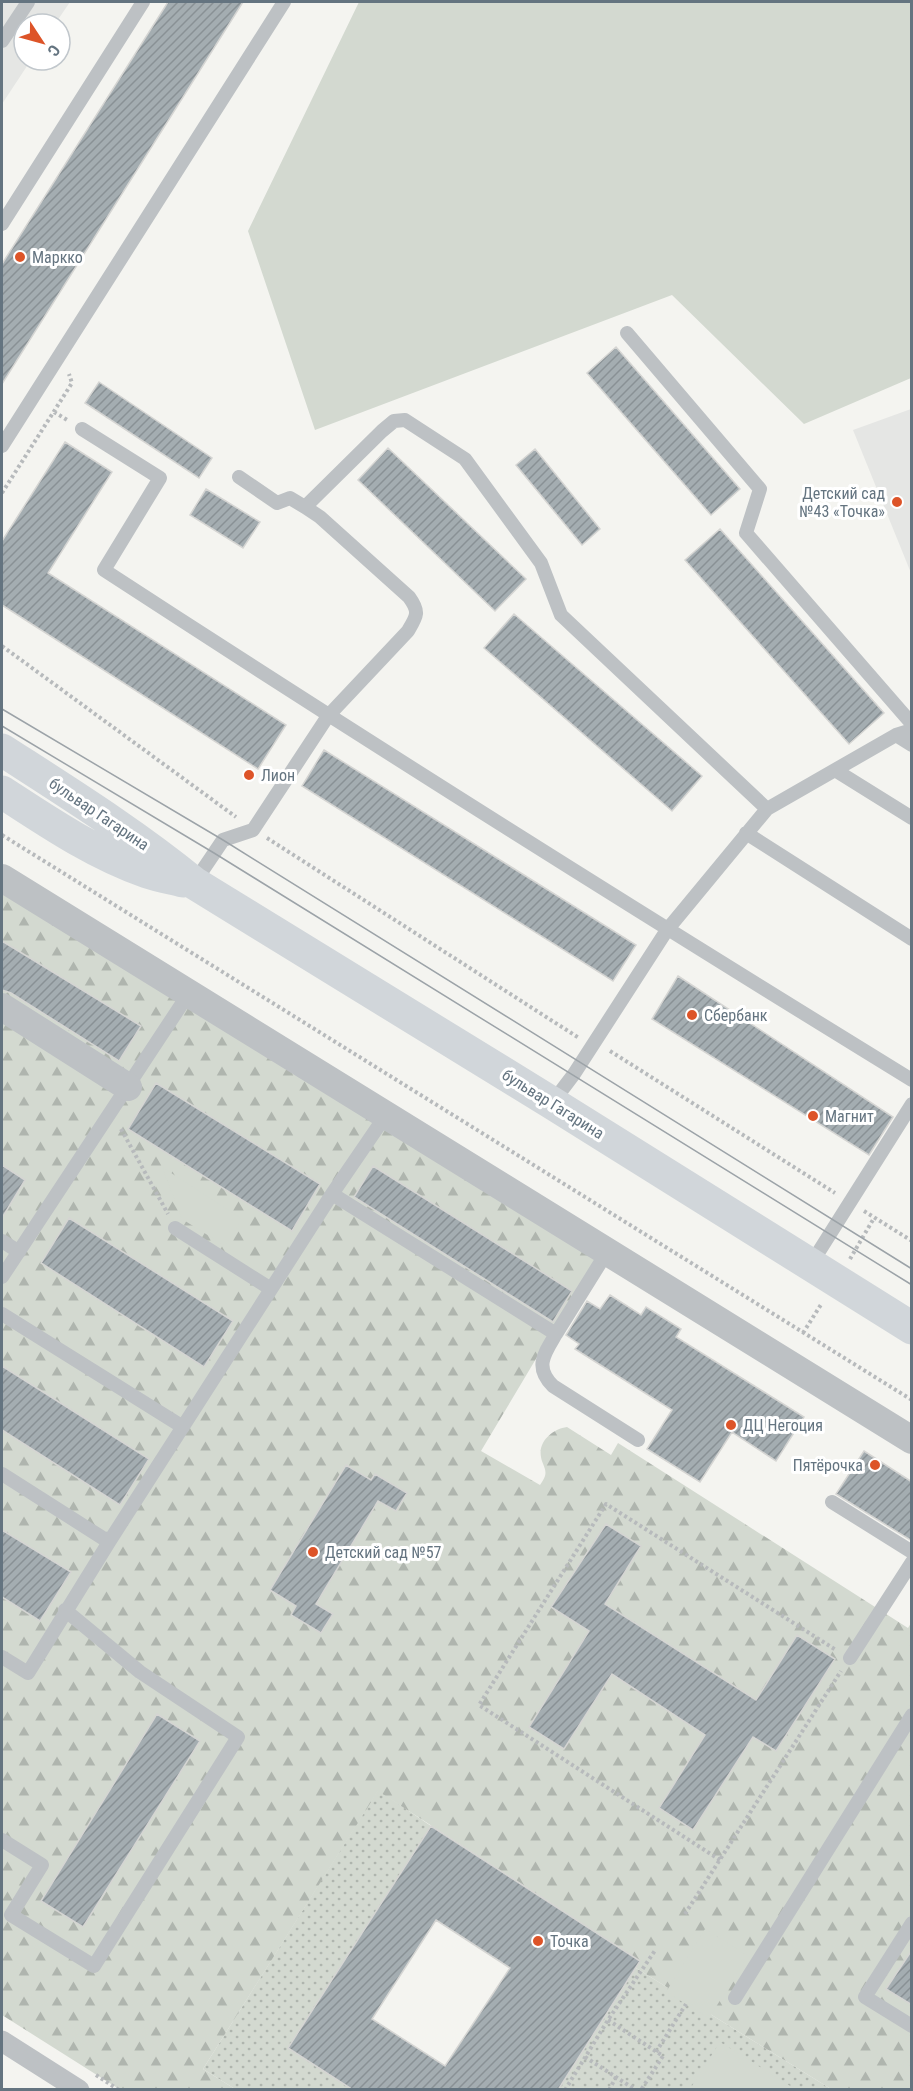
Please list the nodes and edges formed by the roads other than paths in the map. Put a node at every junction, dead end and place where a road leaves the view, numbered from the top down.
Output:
1 (28, 2) edge
2 (143, 2) edge
3 (284, 2) edge
4 (2, 41) edge
5 (2, 224) edge
6 (627, 333) dead end
7 (82, 429) dead end
8 (2, 446) edge
9 (239, 477) dead end
10 (305, 507) junction
11 (328, 716) junction
12 (912, 724) edge
13 (912, 730) edge
14 (896, 735) junction
15 (912, 745) edge
16 (2, 750) edge
17 (835, 770) junction
18 (2, 792) edge
19 (767, 809) junction
20 (912, 818) edge
21 (746, 833) junction
22 (2, 878) edge
23 (194, 883) junction
24 (667, 930) junction
25 (912, 939) edge
26 (189, 993) junction
27 (2, 1007) edge
28 (912, 1080) edge
29 (128, 1087) junction
30 (552, 1103) junction
31 (912, 1104) edge
32 (386, 1115) junction
33 (332, 1194) junction
34 (176, 1228) road end
35 (2, 1240) edge
36 (19, 1252) junction
37 (608, 1252) junction
38 (811, 1264) junction
39 (2, 1277) edge
40 (271, 1289) junction
41 (2, 1314) edge
42 (912, 1328) edge
43 (556, 1334) junction
44 (183, 1428) junction
45 (638, 1440) dead end
46 (912, 1440) edge
47 (2, 1474) edge
48 (832, 1502) dead end
49 (109, 1542) junction
50 (912, 1552) edge
51 (912, 1562) edge
52 (65, 1610) junction
53 (2, 1657) edge
54 (850, 1658) road end
55 (912, 1715) edge
56 (2, 1840) edge
57 (912, 1923) edge
58 (735, 1998) dead end
59 (912, 2026) edge
60 (2, 2041) edge
61 (79, 2090) edge

1 - 4 lane
2 - 5 lane
3 - 8 lane
6 - 12 lane
7 - 11 lane
9 - 10 lane
10 - 11 lane
10 - 19 lane
11 - 23 lane
11 - 24 lane
13 - 14 lane
14 - 15 lane
14 - 17 lane
16 - 23 main road, бульвар Гагарина
17 - 19 lane
17 - 20 lane
18 - 23 main road, бульвар Гагарина
19 - 21 lane
21 - 24 lane
21 - 25 lane
22 - 26 street
23 - 30 main road, бульвар Гагарина
24 - 28 lane
24 - 30 lane
26 - 29 lane
26 - 32 street
27 - 29 street
29 - 36 lane
30 - 38 main road, бульвар Гагарина
31 - 38 lane
32 - 33 lane
32 - 37 street
33 - 40 lane
33 - 43 lane
34 - 40 lane
35 - 36 lane
36 - 39 lane
37 - 43 lane
37 - 46 street
38 - 42 main road, бульвар Гагарина
40 - 44 lane
41 - 44 lane
43 - 45 lane
44 - 49 lane
47 - 49 lane
48 - 50 lane
49 - 52 lane
51 - 54 lane
52 - 53 lane
52 - 56 lane
55 - 58 lane
57 - 59 lane
60 - 61 street

